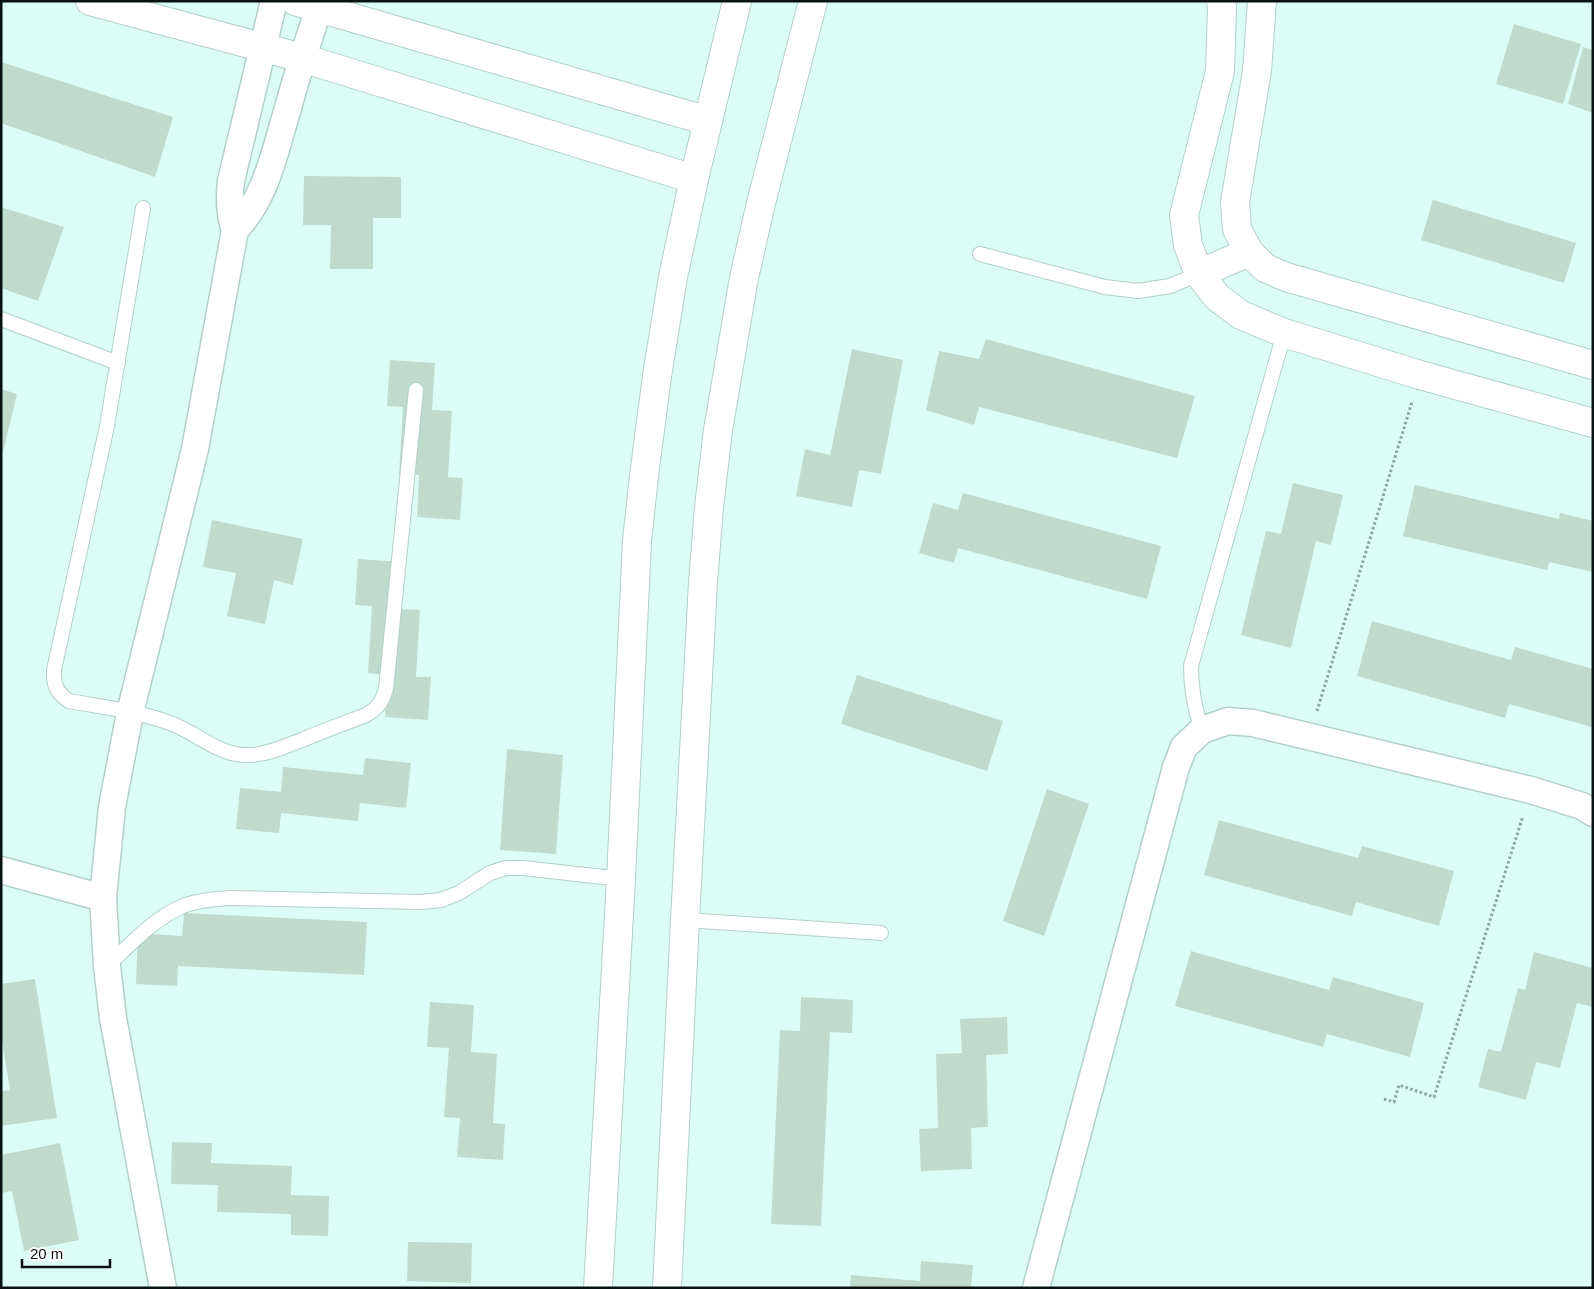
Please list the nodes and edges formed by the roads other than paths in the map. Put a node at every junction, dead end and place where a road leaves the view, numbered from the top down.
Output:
1 (90, 1) edge
2 (274, 1) edge
3 (737, 1) edge
4 (813, 1) edge
5 (1221, 1) edge
6 (1262, 1) edge
7 (307, 5) edge
8 (263, 46) junction
9 (302, 58) junction
10 (708, 121) junction
11 (694, 179) junction
12 (143, 208) dead end
13 (235, 230) junction
14 (1249, 252) junction
15 (980, 254) dead end
16 (1199, 274) junction
17 (1, 319) edge
18 (1284, 333) junction
19 (118, 363) junction
20 (1593, 365) edge
21 (416, 390) dead end
22 (1593, 423) edge
23 (130, 713) junction
24 (1202, 730) junction
25 (1593, 813) edge
26 (1, 870) edge
27 (621, 879) junction
28 (103, 898) junction
29 (685, 920) junction
30 (881, 933) dead end
31 (108, 966) junction
32 (163, 1288) edge
33 (598, 1288) edge
34 (667, 1288) edge
35 (1036, 1288) edge

1 - 8 main road
2 - 8 street
3 - 10 main road
4 - 29 main road
5 - 16 main road
6 - 14 main road
7 - 9 street
7 - 10 main road
8 - 9 main road
8 - 13 street
9 - 11 main road
9 - 13 street
10 - 11 main road
11 - 27 main road
12 - 19 lane
13 - 23 street
14 - 16 main road
14 - 20 main road
15 - 16 lane
16 - 18 main road
17 - 19 lane
18 - 22 main road
18 - 24 lane
19 - 23 lane
21 - 23 lane
23 - 28 street
24 - 25 street
24 - 35 street
26 - 28 street
27 - 31 lane
27 - 33 main road
28 - 31 street
29 - 30 lane
29 - 34 main road
31 - 32 street

